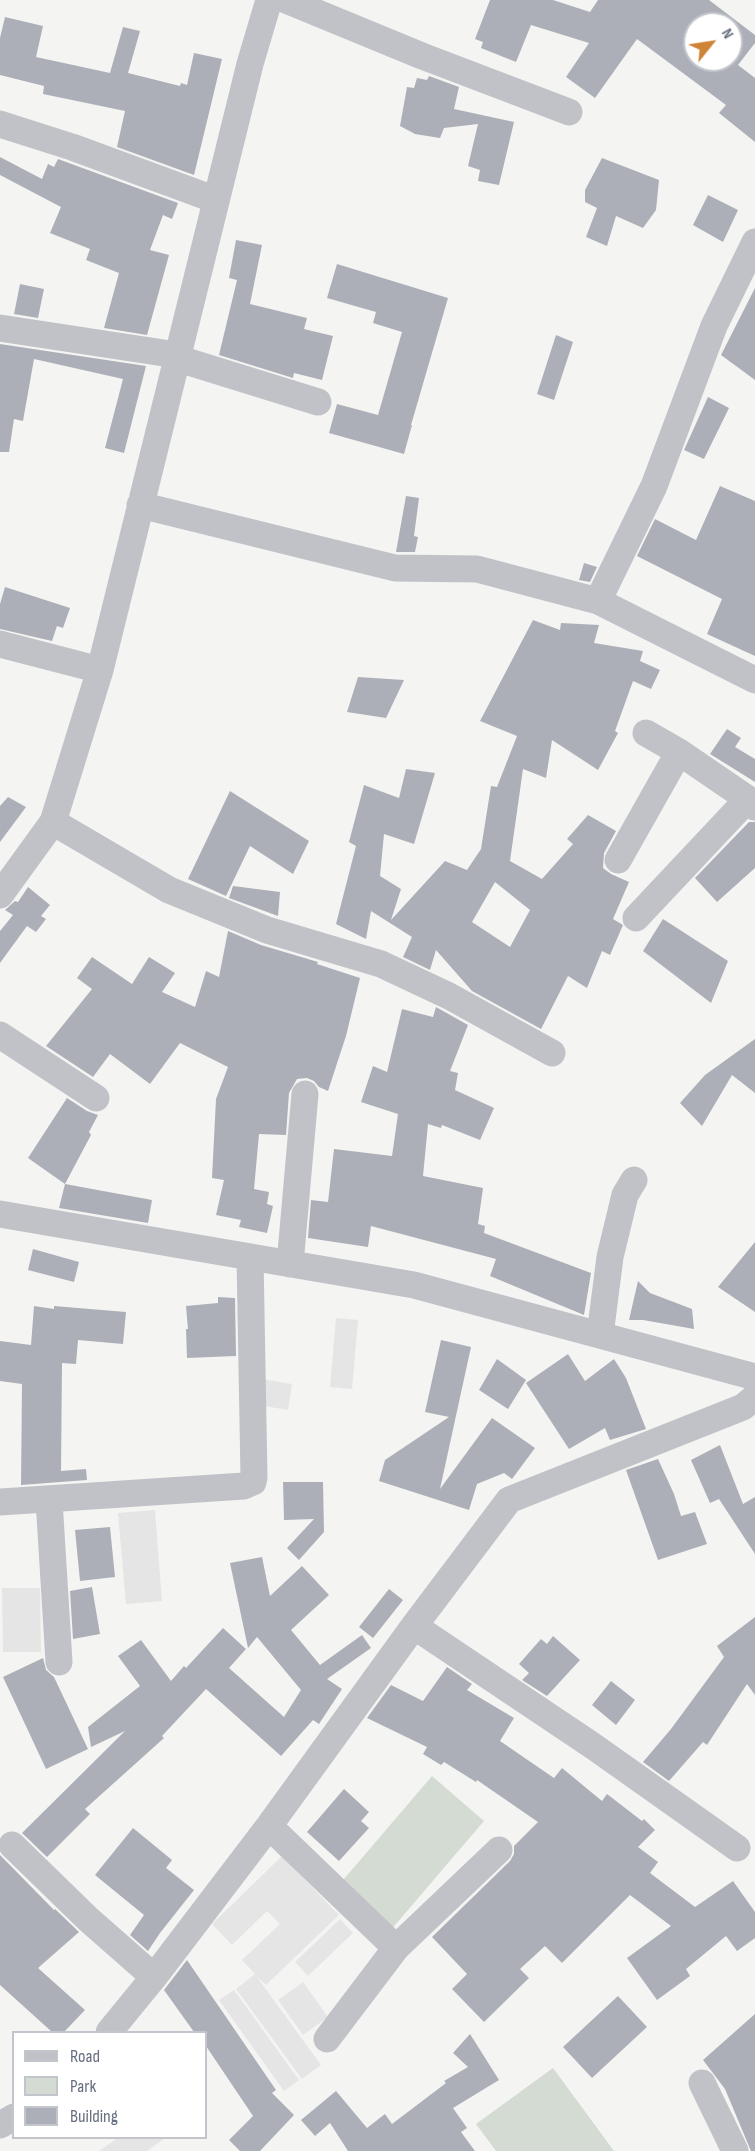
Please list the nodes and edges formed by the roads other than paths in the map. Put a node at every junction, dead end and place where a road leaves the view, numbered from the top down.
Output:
1 (269, 0) edge
2 (286, 0) edge
3 (569, 112) dead end
4 (0, 124) edge
5 (216, 200) junction
6 (755, 242) edge
7 (0, 328) edge
8 (177, 357) junction
9 (318, 402) dead end
10 (140, 505) junction
11 (598, 601) junction
12 (0, 644) edge
13 (100, 669) junction
14 (755, 680) edge
15 (646, 733) dead end
16 (679, 752) junction
17 (752, 803) edge
18 (53, 822) junction
19 (618, 860) dead end
20 (0, 895) edge
21 (636, 918) dead end
22 (0, 1035) edge
23 (552, 1053) dead end
24 (305, 1094) dead end
25 (96, 1098) dead end
26 (634, 1180) dead end
27 (0, 1214) edge
28 (250, 1257) junction
29 (290, 1264) junction
30 (600, 1335) junction
31 (755, 1377) edge
32 (755, 1397) edge
33 (49, 1500) junction
34 (0, 1503) edge
35 (414, 1626) junction
36 (59, 1662) dead end
37 (269, 1826) junction
38 (12, 1845) dead end
39 (737, 1848) dead end
40 (499, 1850) dead end
41 (396, 1948) junction
42 (154, 1977) junction
43 (110, 2031) edge
44 (327, 2039) dead end
45 (702, 2083) dead end
46 (735, 2151) edge

1 - 5 street
2 - 3 street
4 - 5 street
5 - 8 street
6 - 11 street
7 - 8 street
8 - 9 street
8 - 10 street
10 - 11 street
10 - 13 street
11 - 14 street
12 - 13 street
13 - 18 street
15 - 16 street
16 - 17 street
16 - 19 street
17 - 21 street
18 - 20 street
18 - 23 street
22 - 25 street
24 - 29 street
26 - 30 street
27 - 28 street
28 - 29 street
28 - 33 street
29 - 30 street
30 - 31 street
32 - 35 street
33 - 34 street
33 - 36 street
35 - 37 street
35 - 39 street
37 - 41 street
37 - 42 street
38 - 42 street
40 - 41 street
41 - 44 street
42 - 43 street
45 - 46 street

